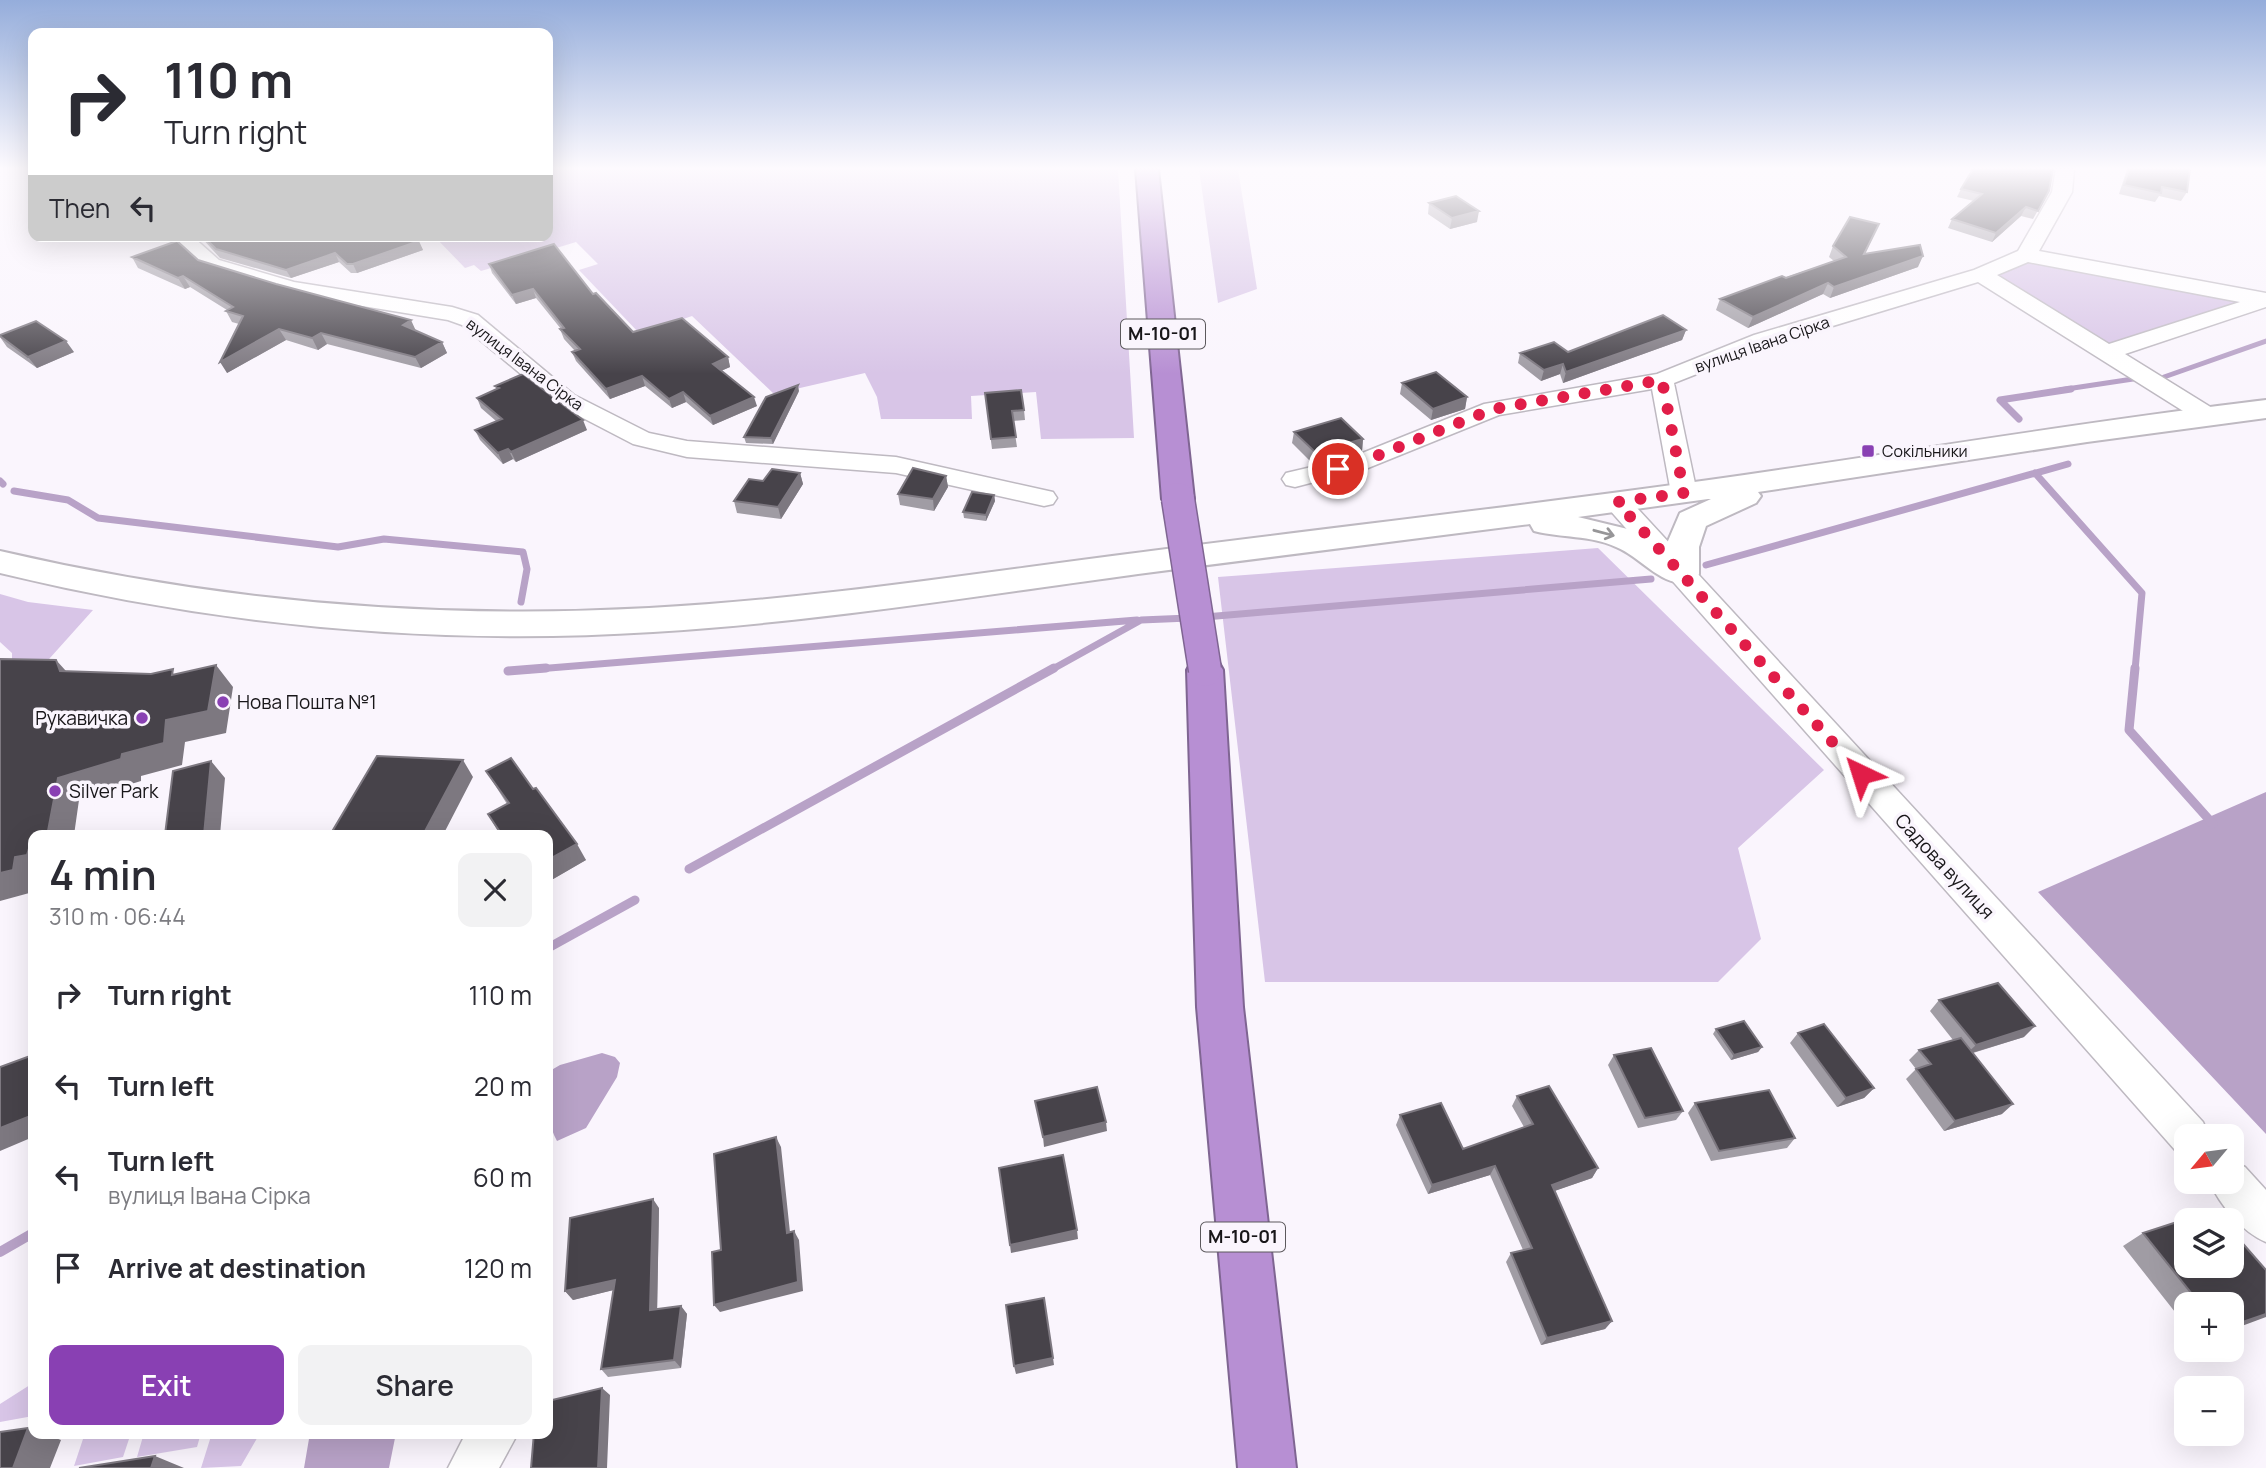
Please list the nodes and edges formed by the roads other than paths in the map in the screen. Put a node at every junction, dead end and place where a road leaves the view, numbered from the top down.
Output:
1 (1153, 238) edge
2 (2036, 238) edge
3 (187, 242) edge
4 (2026, 255) junction
5 (1981, 274) junction
6 (2266, 300) edge
7 (2108, 352) junction
8 (1662, 380) junction
9 (2266, 409) edge
10 (2208, 416) junction
11 (1296, 479) dead end
12 (1784, 479) junction
13 (1684, 493) junction
14 (1044, 498) dead end
15 (1617, 502) junction
16 (1464, 521) junction
17 (0, 562) edge
18 (1682, 574) junction
19 (2178, 1124) edge
20 (2242, 1194) edge
21 (2266, 1221) edge
22 (490, 1439) edge
23 (472, 1468) edge
24 (1267, 1468) edge

1 - 24 highway, М-10-01, bridge
2 - 4 street
3 - 14 street, вулиця Івана Сірка
4 - 5 street, вулиця Івана Сірка
4 - 6 street
5 - 7 street
5 - 8 street, вулиця Івана Сірка
6 - 7 street
7 - 10 street
8 - 11 street, вулиця Івана Сірка
8 - 13 street
9 - 10 main road
10 - 12 main road
12 - 13 main road
12 - 18 main road
13 - 15 main road
15 - 16 main road
15 - 18 street, Садова вулиця
16 - 17 main road
16 -> 18 main road
18 - 19 street, Садова вулиця
20 - 21 street
22 - 23 street

